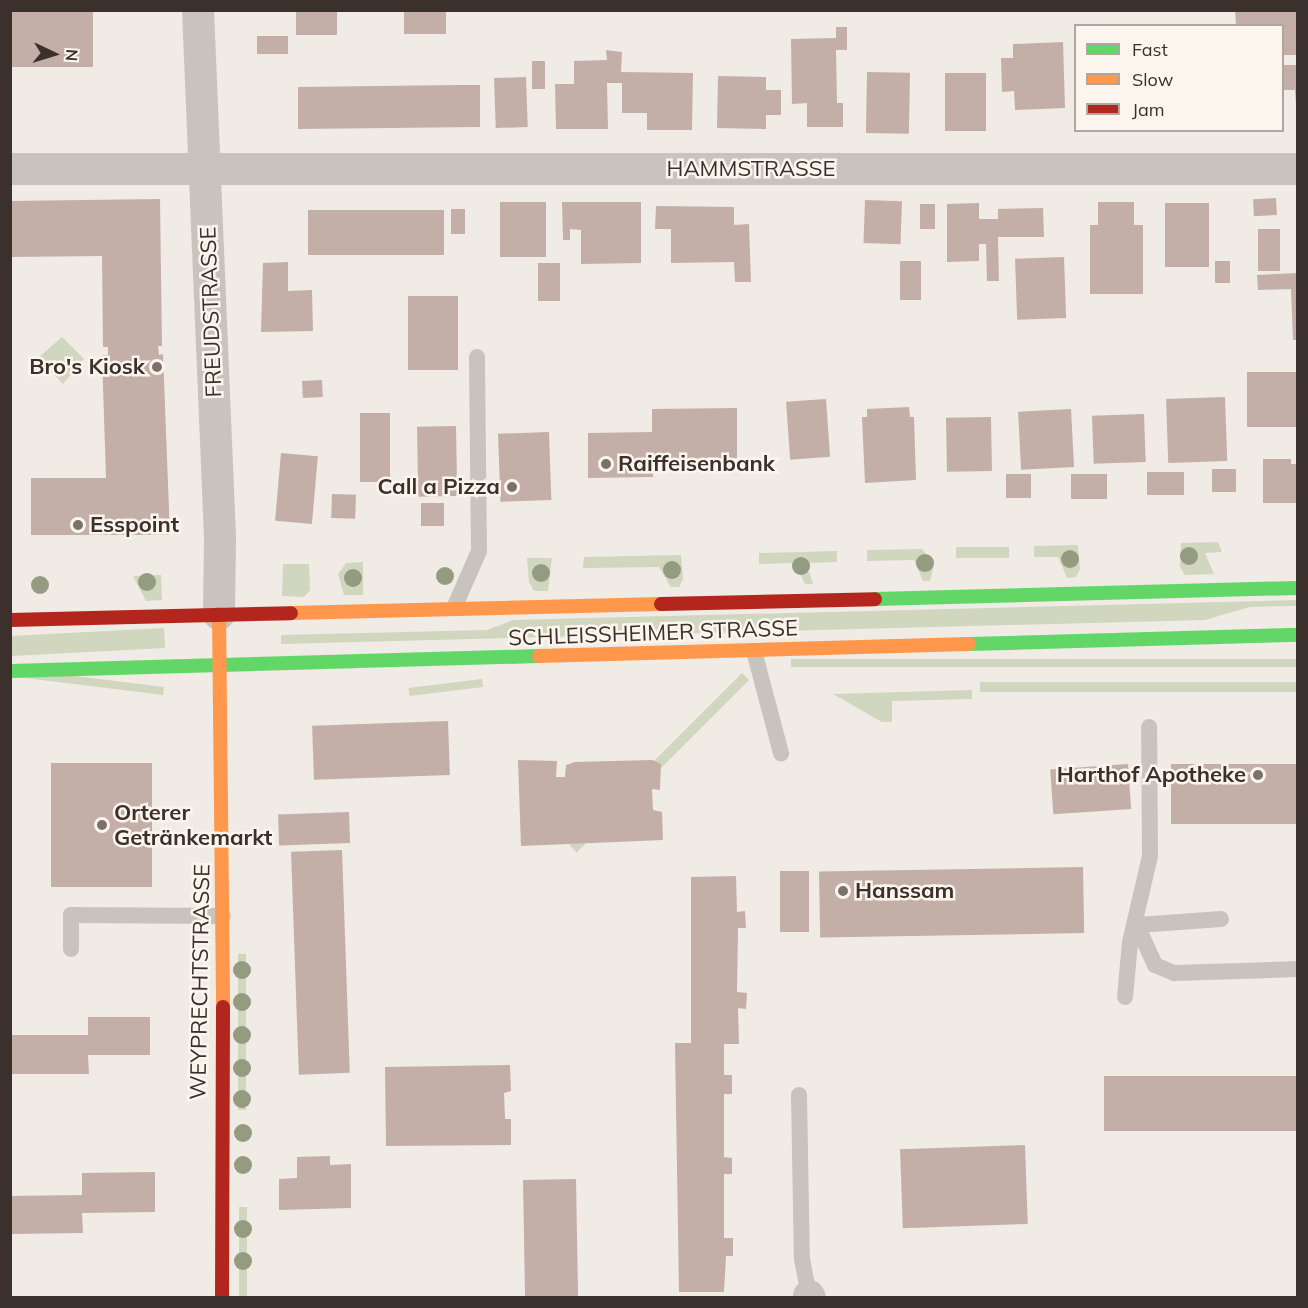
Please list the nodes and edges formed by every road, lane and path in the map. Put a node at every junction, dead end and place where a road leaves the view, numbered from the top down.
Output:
1 (198, 10) edge
2 (204, 168) junction
3 (10, 169) edge
4 (1298, 169) edge
5 (477, 357) dead end
6 (1298, 588) edge
7 (454, 608) junction
8 (219, 614) junction
9 (10, 620) edge
10 (1293, 633) edge
11 (753, 651) junction
12 (221, 666) junction
13 (10, 671) edge
14 (1149, 728) dead end
15 (781, 753) dead end
16 (223, 916) junction
17 (1221, 919) dead end
18 (1137, 925) junction
19 (71, 949) dead end
20 (1298, 969) edge
21 (1125, 997) dead end
22 (799, 1095) dead end
23 (810, 1297) edge
24 (222, 1298) edge

1 - 2 street, FREUDSTRASSE
2 - 3 street, HAMMSTRASSE
2 - 4 street, HAMMSTRASSE
2 - 8 street, FREUDSTRASSE
5 - 7 lane
6 - 7 main road, SCHLEISSHEIMER STRASSE
7 - 8 main road, SCHLEISSHEIMER STRASSE
8 - 9 main road, SCHLEISSHEIMER STRASSE
8 - 12 main road, WEYPRECHTSTRASSE
10 - 11 main road, SCHLEISSHEIMER STRASSE
11 - 12 main road, SCHLEISSHEIMER STRASSE
11 - 15 lane
12 - 13 main road, SCHLEISSHEIMER STRASSE
12 - 16 main road, WEYPRECHTSTRASSE
14 - 18 lane
16 - 19 lane
16 - 24 main road, WEYPRECHTSTRASSE
17 - 18 lane
18 - 20 lane
18 - 21 lane
22 - 23 lane

